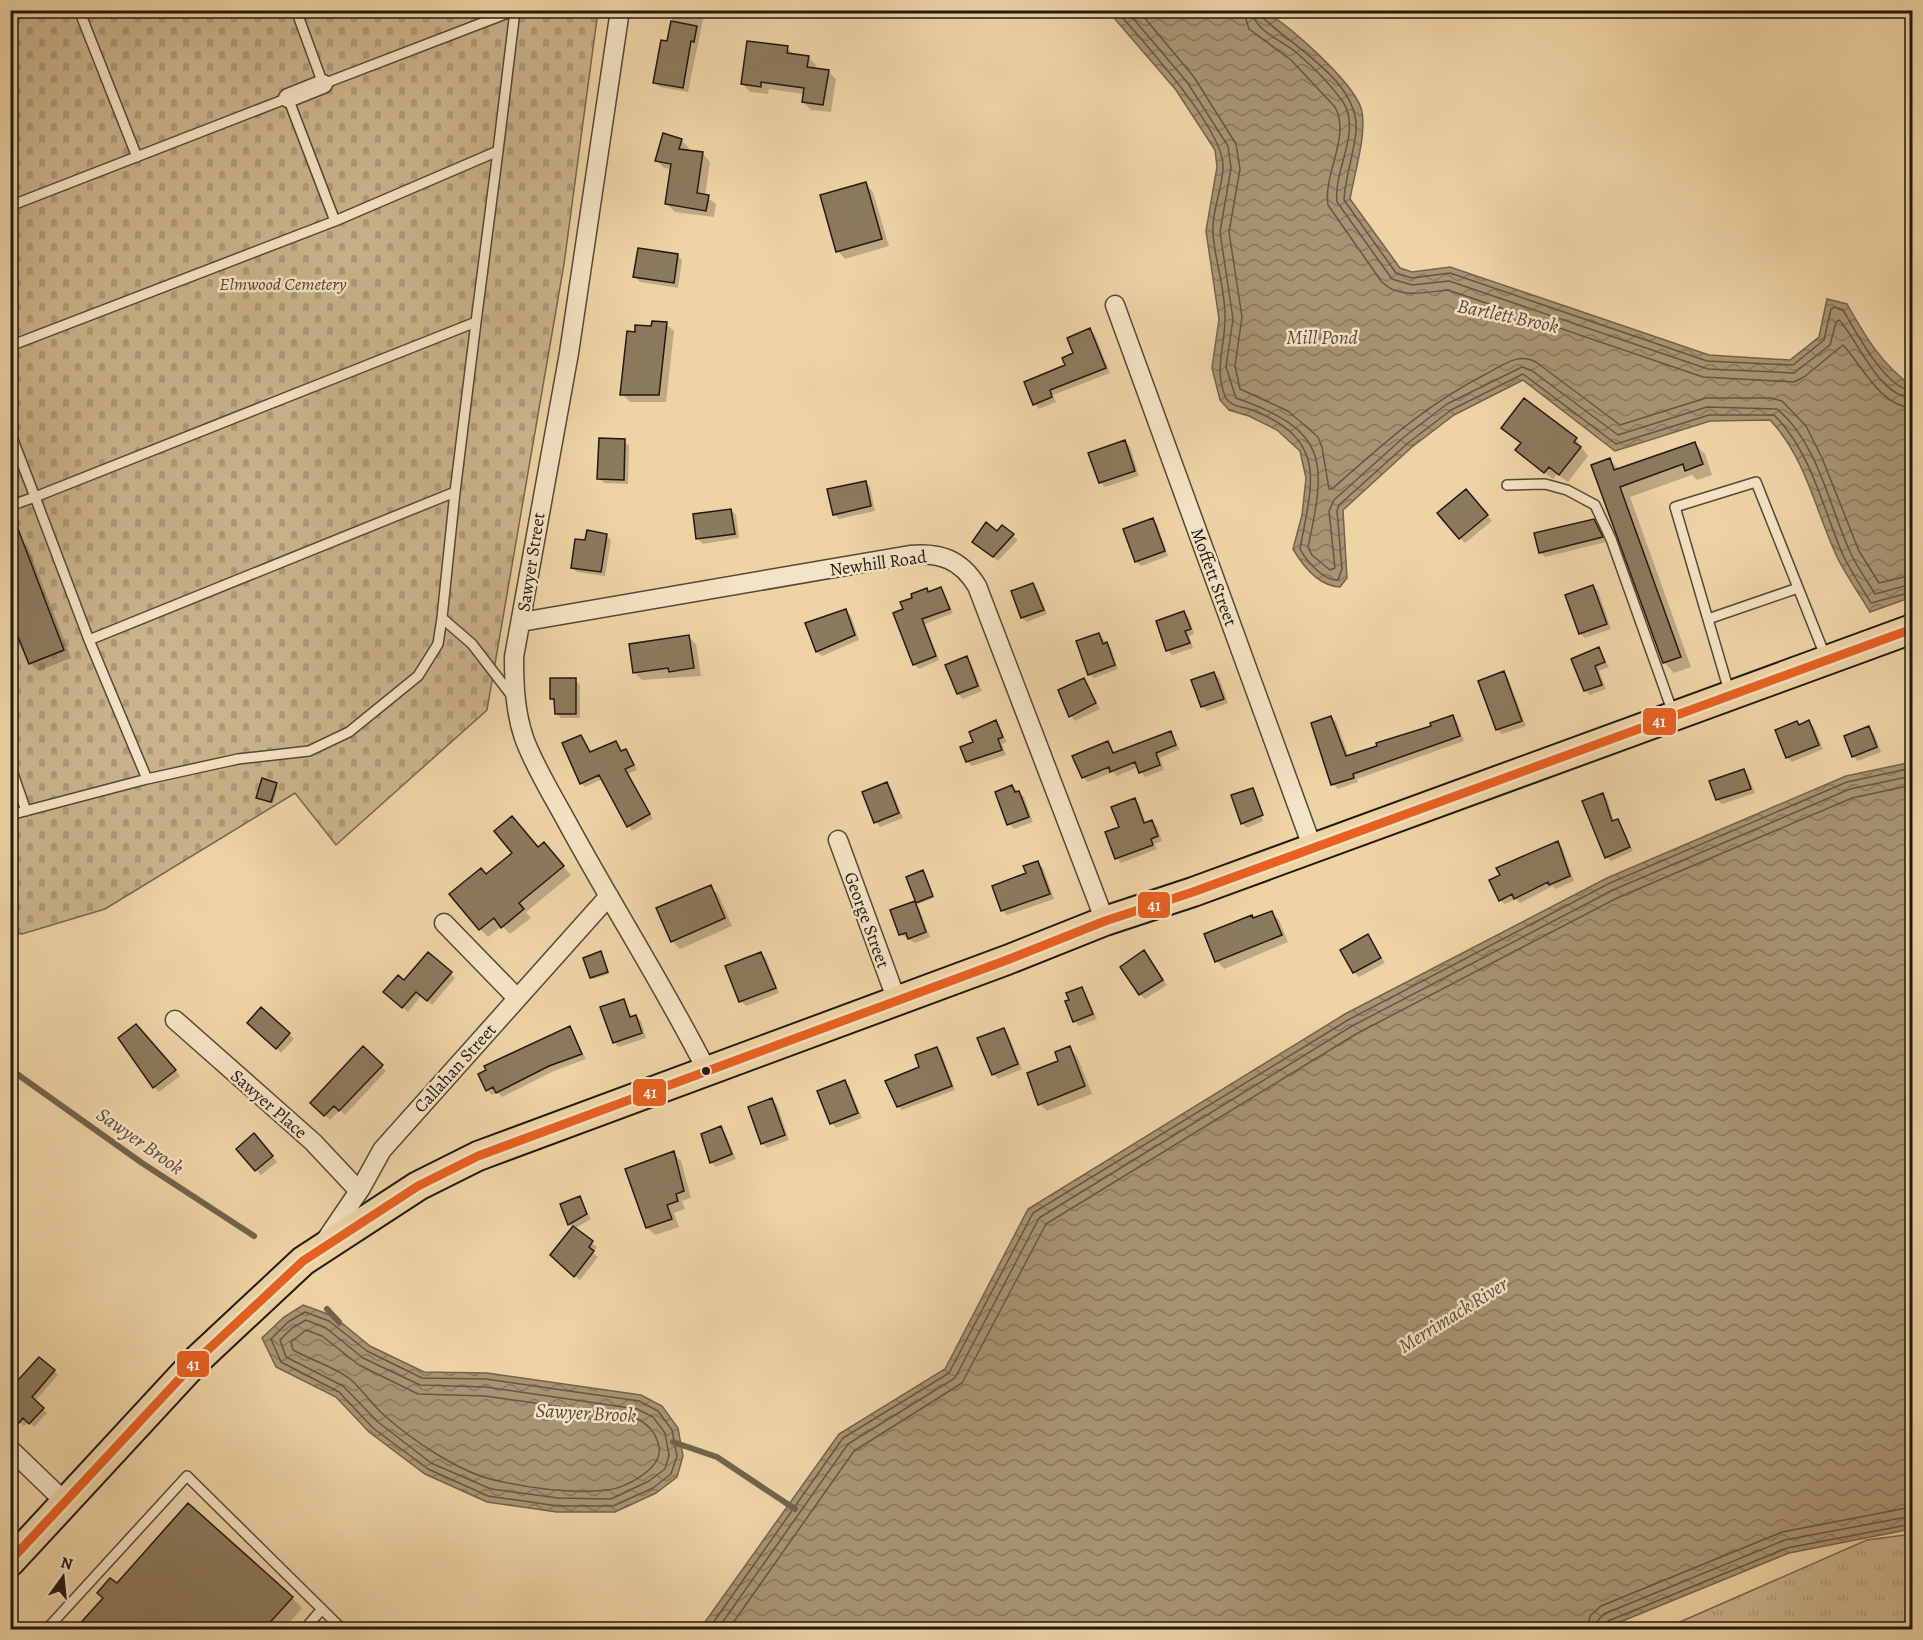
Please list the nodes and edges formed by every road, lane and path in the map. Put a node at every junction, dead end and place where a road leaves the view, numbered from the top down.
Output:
1 (79, 10) edge
2 (296, 10) edge
3 (620, 10) edge
4 (515, 11) edge
5 (322, 84) junction
6 (288, 98) junction
7 (498, 151) junction
8 (137, 157) junction
9 (10, 206) edge
10 (335, 221) junction
11 (1115, 304) dead end
12 (476, 322) junction
13 (10, 346) edge
14 (10, 432) edge
15 (1507, 485) dead end
16 (455, 492) junction
17 (35, 497) junction
18 (10, 506) edge
19 (1798, 588) junction
20 (442, 618) junction
21 (1708, 619) junction
22 (521, 622) junction
23 (1912, 629) edge
24 (89, 640) junction
25 (1827, 660) junction
26 (1731, 696) junction
27 (514, 699) junction
28 (1675, 717) junction
29 (10, 765) edge
30 (147, 779) junction
31 (26, 811) junction
32 (10, 814) edge
33 (838, 840) dead end
34 (1313, 849) junction
35 (609, 896) junction
36 (1105, 921) junction
37 (444, 923) dead end
38 (517, 998) junction
39 (897, 1000) junction
40 (175, 1020) dead end
41 (707, 1071) junction
42 (359, 1191) junction
43 (317, 1252) junction
44 (10, 1449) edge
45 (65, 1502) junction
46 (10, 1562) edge
47 (322, 1609) junction
48 (46, 1629) edge
49 (304, 1629) edge
50 (343, 1629) edge

1 - 8 lane
2 - 5 lane
3 - 22 street, Sawyer Street
4 - 5 lane
4 - 7 lane
5 - 6 street
6 - 8 lane
6 - 10 lane
7 - 10 lane
7 - 12 lane
8 - 9 lane
10 - 13 lane
11 - 34 street, Moffett Street
12 - 16 lane
12 - 17 lane
14 - 17 lane
15 - 28 lane
16 - 20 lane
16 - 24 lane
17 - 18 lane
17 - 24 lane
19 - 21 lane
19 - 21 lane
19 - 25 lane
20 - 27 lane
20 - 30 lane
21 - 26 lane
22 - 27 street, Sawyer Street
22 - 36 street, Newhill Road
23 - 25 main road
24 - 30 lane
25 - 26 main road
26 - 28 main road
27 - 35 street, Sawyer Street
28 - 34 main road
29 - 31 lane
30 - 31 lane
31 - 32 lane
33 - 39 street, George Street
34 - 36 main road
35 - 38 street, Callahan Street
35 - 41 street, Sawyer Street
36 - 39 main road
37 - 38 street
38 - 42 street, Callahan Street
39 - 41 main road
40 - 42 street, Sawyer Place
41 - 43 main road
42 - 43 street, Callahan Street
43 - 45 main road
44 - 45 street
45 - 46 main road
47 - 48 lane
47 - 49 lane
47 - 50 lane

